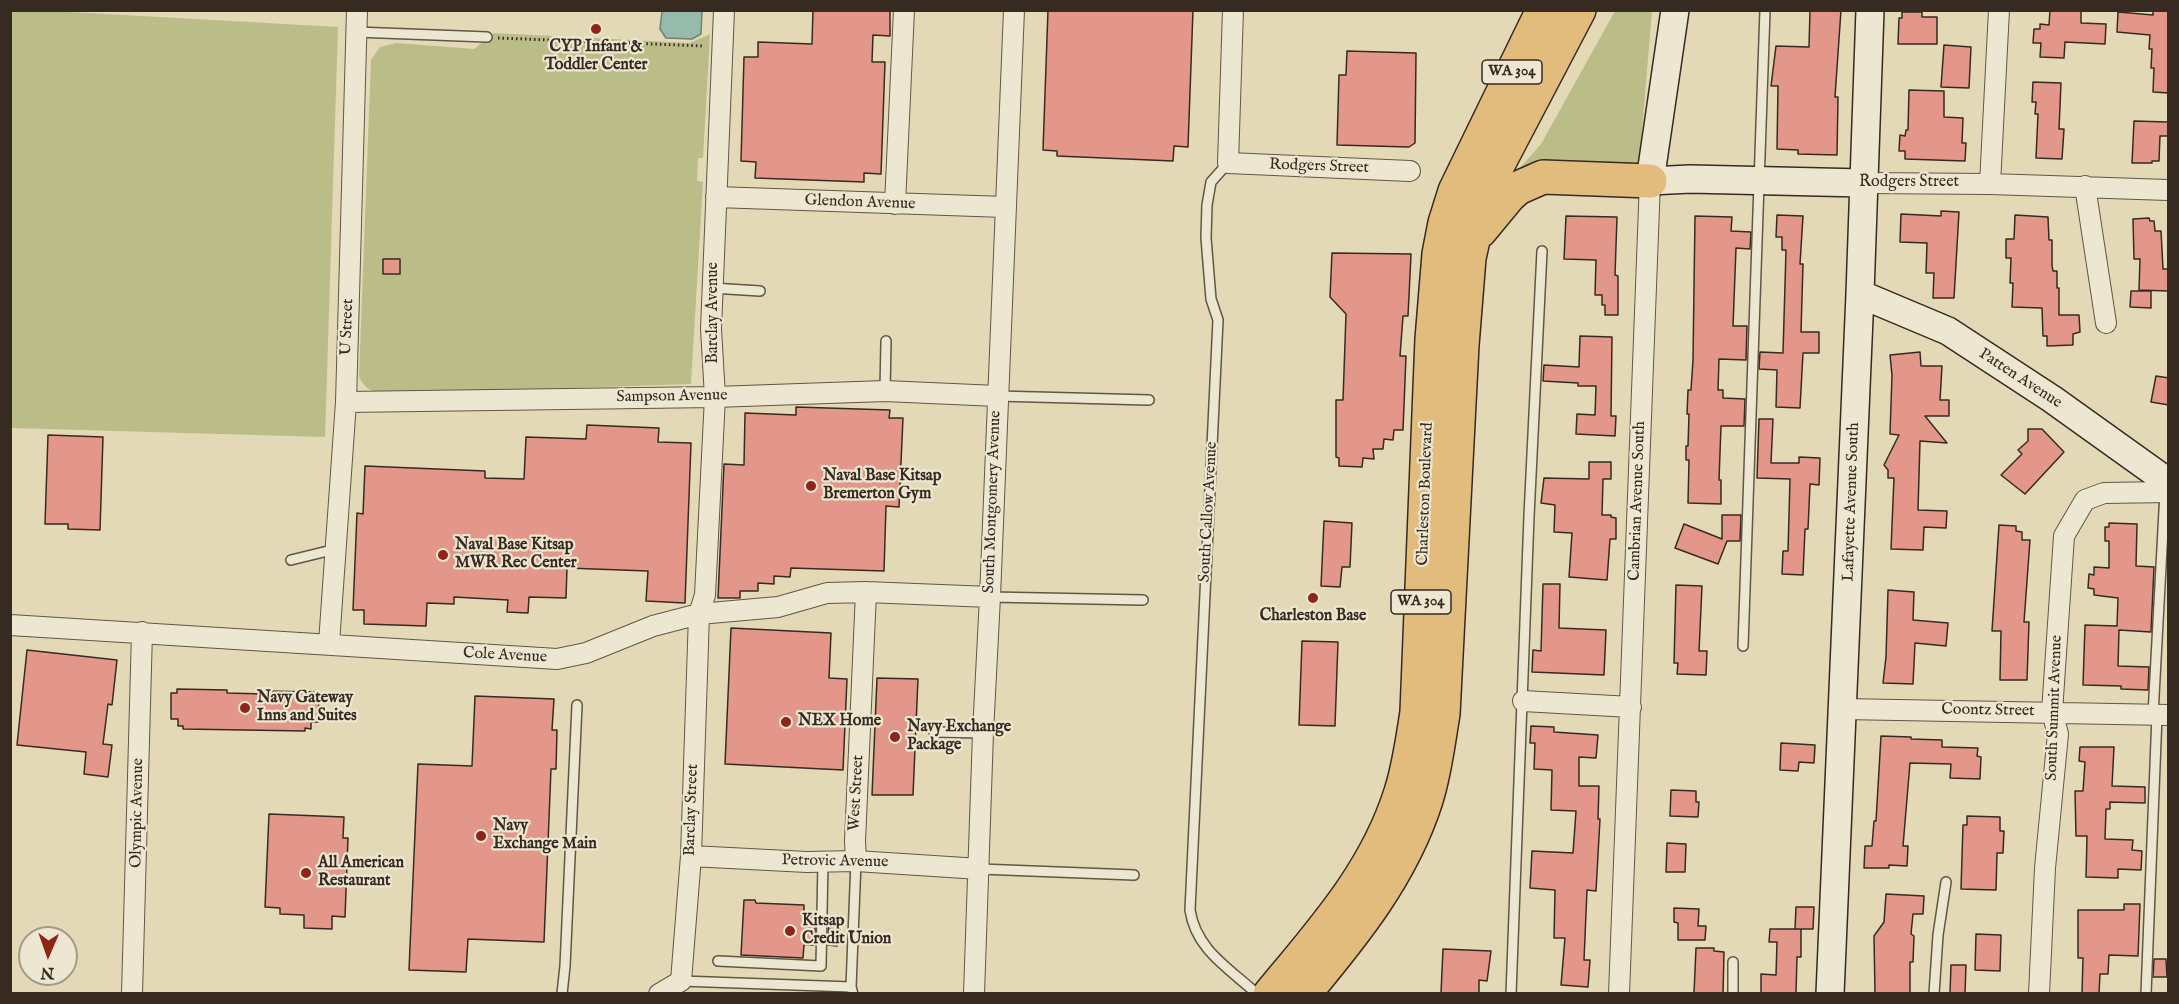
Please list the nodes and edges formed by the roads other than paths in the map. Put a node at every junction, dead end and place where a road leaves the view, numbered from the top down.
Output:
1 (357, 10) edge
2 (724, 10) edge
3 (904, 10) edge
4 (1014, 10) edge
5 (1233, 10) edge
6 (1543, 10) edge
7 (1579, 10) edge
8 (1675, 10) edge
9 (1765, 10) edge
10 (1870, 10) edge
11 (1999, 10) edge
12 (356, 32) junction
13 (487, 37) road end
14 (1228, 163) junction
15 (1410, 171) dead end
16 (1650, 181) junction
17 (1760, 181) junction
18 (1863, 183) junction
19 (1990, 184) junction
20 (2085, 186) junction
21 (2169, 190) edge
22 (716, 197) junction
23 (895, 204) junction
24 (1005, 207) junction
25 (1473, 239) junction
26 (1542, 251) dead end
27 (712, 288) junction
28 (760, 291) dead end
29 (1860, 294) junction
30 (2106, 323) dead end
31 (886, 341) dead end
32 (885, 391) junction
33 (997, 396) junction
34 (715, 397) junction
35 (1149, 400) dead end
36 (346, 402) junction
37 (2167, 488) edge
38 (336, 549) junction
39 (291, 560) dead end
40 (866, 592) junction
41 (990, 597) junction
42 (1143, 600) dead end
43 (699, 614) junction
44 (10, 625) edge
45 (142, 632) junction
46 (329, 644) junction
47 (1743, 646) dead end
48 (1523, 700) junction
49 (578, 705) dead end
50 (1631, 707) junction
51 (1843, 709) junction
52 (2052, 712) junction
53 (2160, 715) edge
54 (934, 732) dead end
55 (983, 733) junction
56 (691, 856) junction
57 (856, 861) junction
58 (823, 862) junction
59 (980, 869) junction
60 (1134, 875) dead end
61 (1946, 882) dead end
62 (718, 961) dead end
63 (1733, 962) dead end
64 (681, 981) junction
65 (852, 990) edge
66 (132, 993) edge
67 (562, 993) edge
68 (659, 993) edge
69 (974, 993) edge
70 (1257, 993) edge
71 (1270, 993) edge
72 (1304, 993) edge
73 (1511, 993) edge
74 (1619, 993) edge
75 (1733, 993) edge
76 (1830, 993) edge
77 (1934, 993) edge
78 (2039, 993) edge
79 (2146, 993) edge

1 - 12 street, U Street
2 - 22 street, Barclay Avenue
3 - 23 street
4 - 24 street, South Montgomery Avenue
5 - 14 street
6 - 71 highway, Charleston Boulevard / WA 304
7 - 25 highway, Charleston Boulevard / WA 304
8 - 16 street, Cambrian Avenue South
9 - 17 lane
10 - 18 street, Lafayette Avenue South
11 - 19 street
12 - 13 lane
12 - 36 street, U Street
14 - 15 street, Rodgers Street
14 - 70 lane, South Callow Avenue
16 - 17 street, Rodgers Street
16 - 25 highway
16 - 50 street, Cambrian Avenue South
17 - 18 street, Rodgers Street
17 - 47 lane
18 - 19 street, Rodgers Street
18 - 29 street, Lafayette Avenue South
19 - 20 street, Rodgers Street
20 - 21 street, Rodgers Street
20 - 30 street
22 - 23 street, Glendon Avenue
22 - 27 street, Barclay Avenue
23 - 24 street, Glendon Avenue
24 - 33 street, South Montgomery Avenue
25 - 72 highway, Charleston Boulevard / WA 304
26 - 48 lane
27 - 28 lane
27 - 34 street, Barclay Avenue
29 - 37 street, Patten Avenue
29 - 51 street, Lafayette Avenue South
31 - 32 lane
32 - 33 street, Sampson Avenue
32 - 34 street, Sampson Avenue
33 - 35 lane
33 - 41 street, South Montgomery Avenue
34 - 36 street, Sampson Avenue
34 - 43 street, Barclay Avenue
36 - 38 street, U Street
37 - 52 street, South Summit Avenue
37 - 53 lane
38 - 39 lane
38 - 46 street, U Street
40 - 41 street, Cole Avenue
40 - 43 street, Cole Avenue
40 - 57 street, West Street
41 - 42 lane
41 - 55 street, South Montgomery Avenue
43 - 46 street, Cole Avenue
43 - 56 street, Barclay Street
44 - 45 street, Cole Avenue
45 - 46 street, Cole Avenue
45 - 66 street, Olympic Avenue
48 - 50 street
48 - 73 lane
49 - 67 lane
50 - 74 street, Cambrian Avenue South
51 - 52 street, Coontz Street
51 - 76 street, Lafayette Avenue South
52 - 53 street, Coontz Street
52 - 78 street, South Summit Avenue
53 - 79 lane
54 - 55 lane
55 - 59 street, South Montgomery Avenue
56 - 58 street, Petrovic Avenue
56 - 64 street, Barclay Street
57 - 58 street, Petrovic Avenue
57 - 59 street, Petrovic Avenue
57 - 65 lane, West Street
58 - 62 lane
59 - 60 lane
59 - 69 street, South Montgomery Avenue
61 - 77 lane
63 - 75 lane
64 - 65 lane
64 - 68 street

